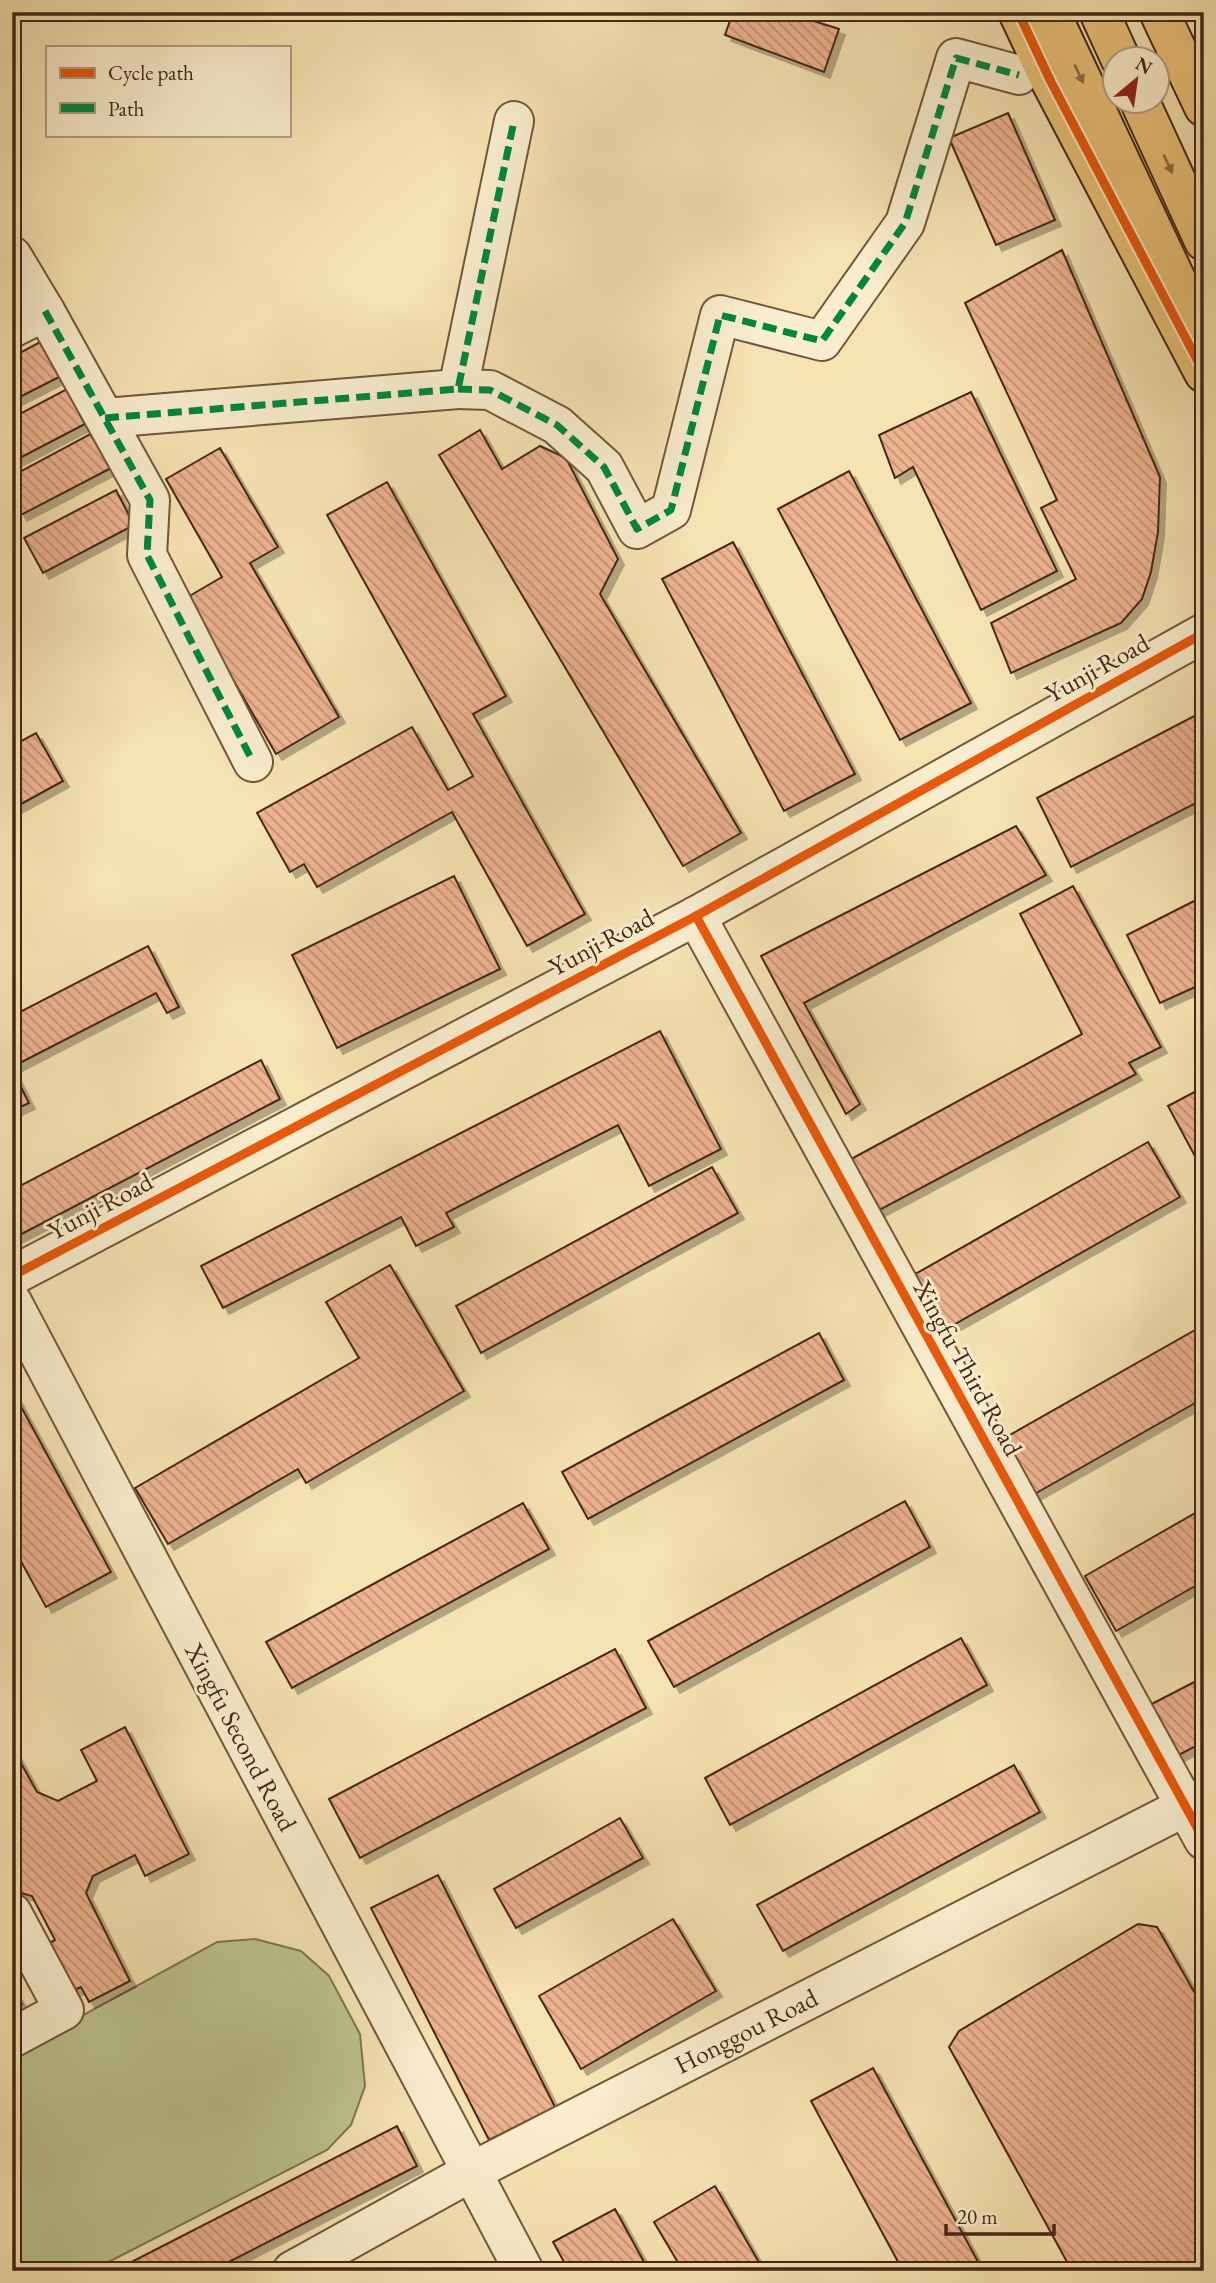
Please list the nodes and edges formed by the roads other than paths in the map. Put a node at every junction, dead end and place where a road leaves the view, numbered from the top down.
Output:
1 (1018, 12) edge
2 (1050, 12) edge
3 (1099, 12) edge
4 (1159, 12) edge
5 (1115, 46) edge
6 (1019, 75) dead end
7 (1204, 107) edge
8 (1146, 116) edge
9 (514, 121) dead end
10 (1204, 241) edge
11 (12, 256) edge
12 (28, 320) edge
13 (1204, 339) edge
14 (1204, 373) edge
15 (458, 390) junction
16 (105, 418) junction
17 (1204, 633) edge
18 (253, 762) dead end
19 (696, 916) junction
20 (12, 1276) edge
21 (12, 1302) edge
22 (1195, 1802) edge
23 (1204, 1840) edge
24 (12, 1913) edge
25 (12, 2038) edge
26 (471, 2172) junction
27 (292, 2271) edge
28 (524, 2271) edge

1 - 14 main road
2 -> 13 main road
3 - 5 main road
4 - 7 main road
6 - 15 street
8 -> 10 main road
9 - 15 street
11 - 12 street
12 - 16 street
15 - 16 street
16 - 18 street
17 - 19 street, Yunji Road
19 - 20 street, Yunji Road
19 - 22 street, Xingfu Third Road
21 - 26 street, Xingfu Second Road
22 - 23 street, Xingfu Third Road
22 - 26 street, Honggou Road
24 - 25 street
26 - 27 street, Honggou Road
26 - 28 street, Xingfu Second Road

